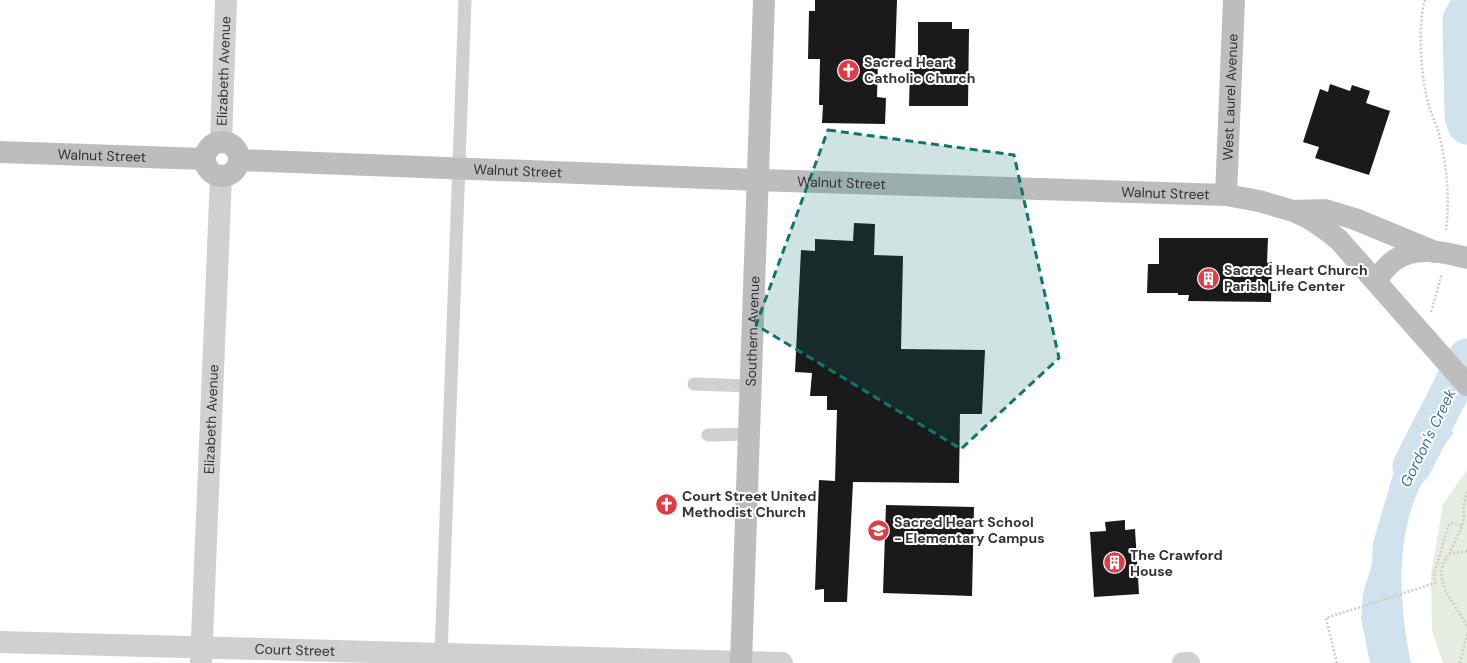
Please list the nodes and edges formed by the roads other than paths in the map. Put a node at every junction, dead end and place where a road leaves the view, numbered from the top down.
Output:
1 (226, 0) edge
2 (465, 0) edge
3 (764, 0) edge
4 (1234, 0) edge
5 (222, 142) junction
6 (0, 152) edge
7 (204, 159) junction
8 (239, 160) junction
9 (459, 169) junction
10 (221, 176) junction
11 (758, 180) junction
12 (1226, 195) junction
13 (1293, 211) junction
14 (1452, 255) edge
15 (1376, 280) junction
16 (694, 384) dead end
17 (1467, 385) edge
18 (751, 386) junction
19 (749, 434) junction
20 (708, 435) dead end
21 (0, 642) edge
22 (441, 654) junction
23 (201, 655) edge
24 (741, 663) edge
25 (782, 663) edge
26 (1183, 663) edge
27 (1189, 663) edge

1 - 5 street, Elizabeth Avenue
2 - 9 lane
3 - 11 street, Southern Avenue
4 - 12 street, West Laurel Avenue
5 - 7 street
5 - 8 street
6 - 7 street, Walnut Street
7 - 10 street
8 - 9 street, Walnut Street
8 - 10 street
9 - 11 street, Walnut Street
9 - 22 lane
10 - 23 street, Elizabeth Avenue
11 - 12 street, Walnut Street
11 - 18 street, Southern Avenue
12 - 13 street, Walnut Street
13 - 14 street, Walnut Street
13 - 15 street
14 - 15 street, Walnut Street
15 - 17 street
16 - 18 lane
18 - 19 street, Southern Avenue
19 - 20 lane
19 - 24 street, Southern Avenue
21 - 23 street, Court Street
22 - 23 street, Court Street
22 - 24 street, Court Street
24 - 25 street, Court Street
26 - 27 street

